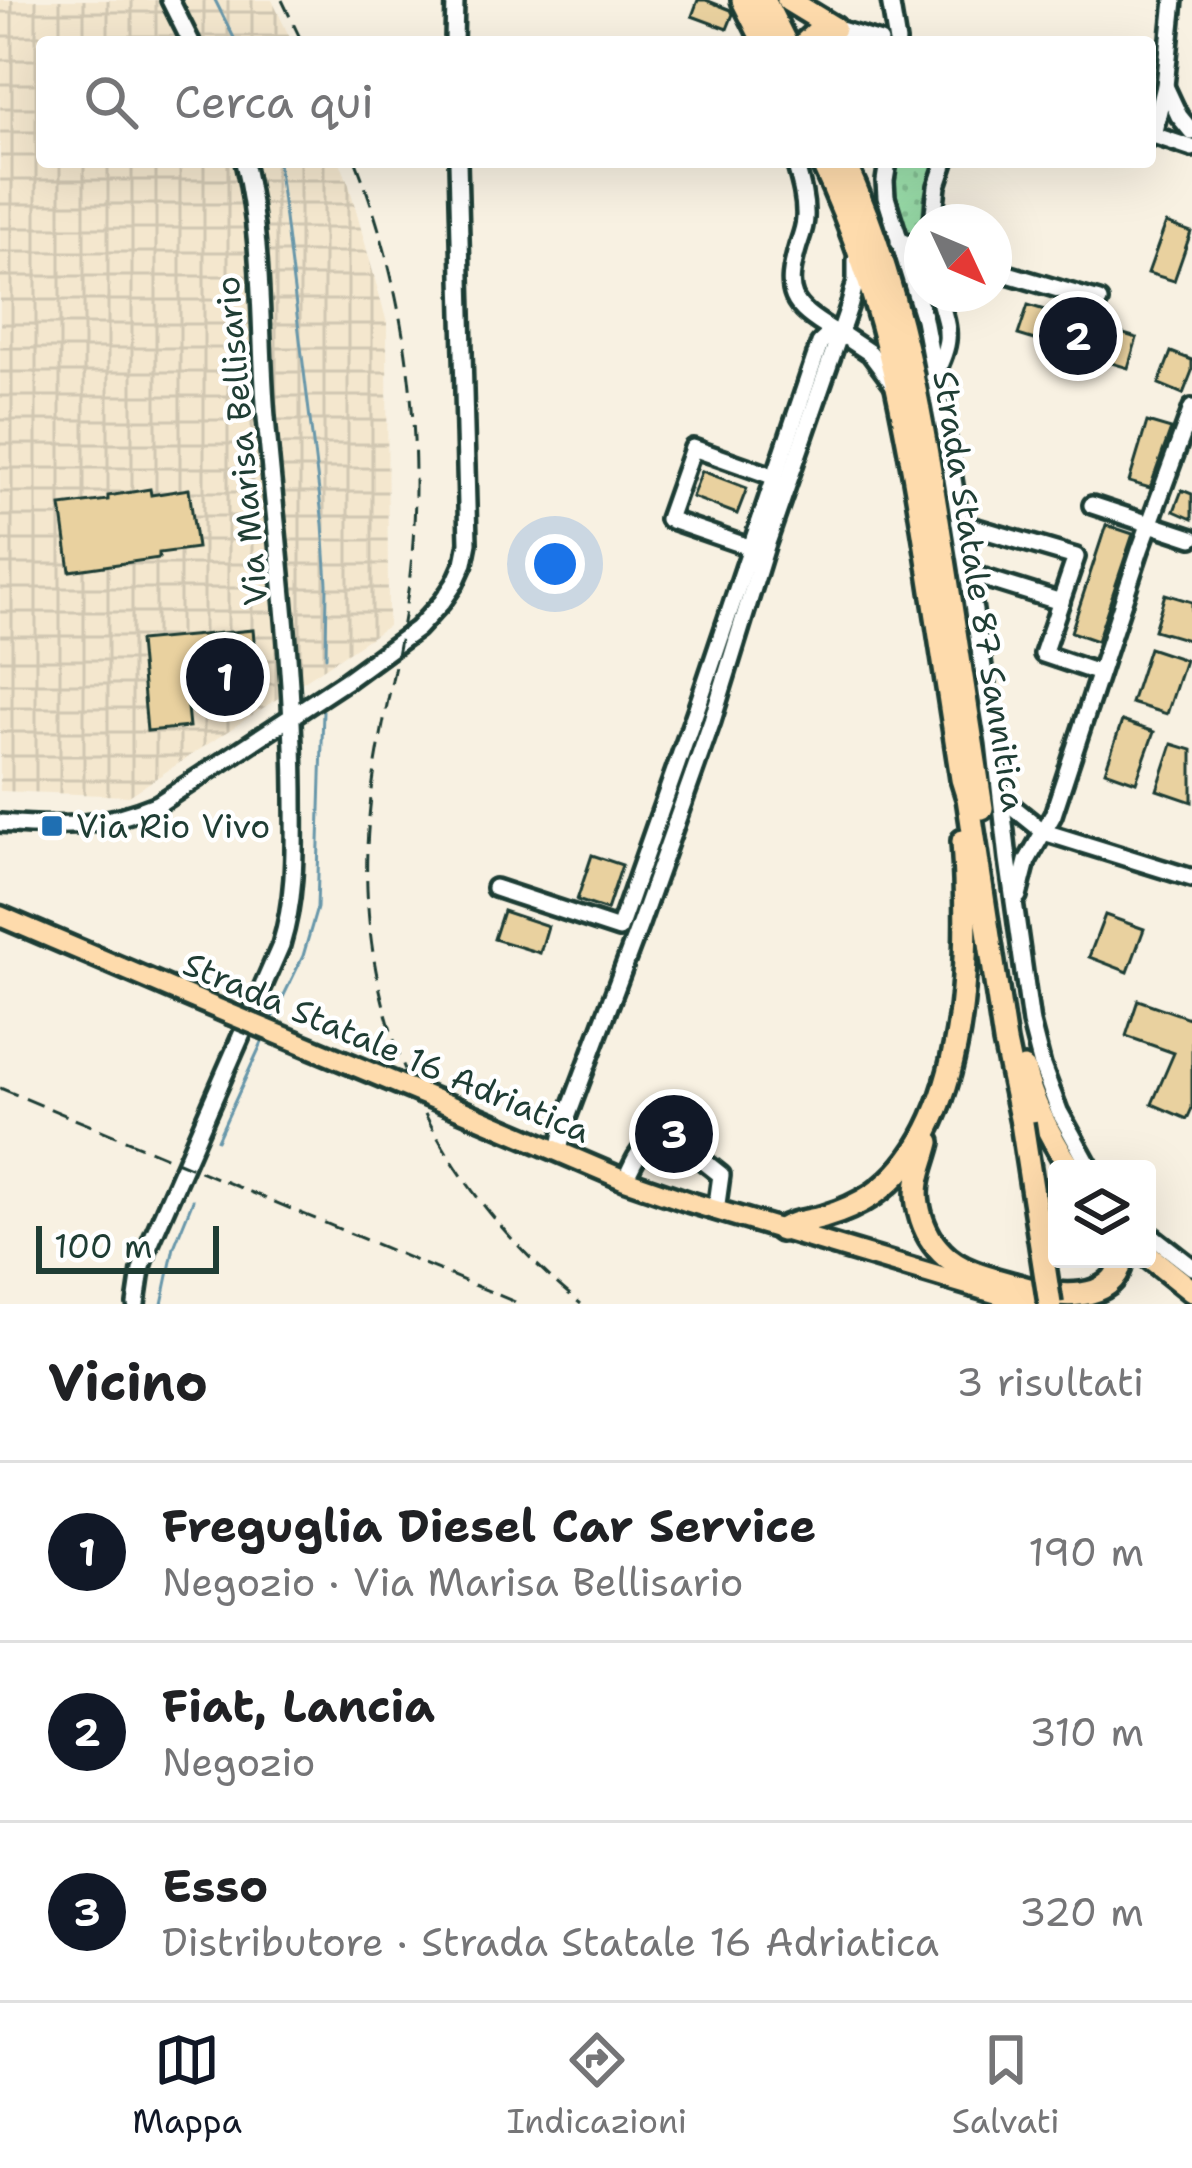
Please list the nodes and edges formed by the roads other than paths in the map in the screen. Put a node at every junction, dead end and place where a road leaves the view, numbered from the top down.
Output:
1 (170, 0) edge
2 (455, 0) edge
3 (743, 0) edge
4 (764, 0) edge
5 (788, 0) edge
6 (890, 0) edge
7 (1174, 0) edge
8 (834, 28) junction
9 (188, 36) edge
10 (454, 36) edge
11 (761, 36) edge
12 (782, 36) edge
13 (812, 36) edge
14 (860, 36) edge
15 (896, 36) edge
16 (1166, 86) junction
17 (1156, 98) edge
18 (1180, 116) junction
19 (1192, 132) edge
20 (1157, 136) edge
21 (1192, 148) edge
22 (246, 168) edge
23 (458, 168) edge
24 (797, 168) edge
25 (825, 168) edge
26 (847, 168) edge
27 (887, 168) edge
28 (943, 168) edge
29 (935, 204) edge
30 (899, 242) junction
31 (904, 243) edge
32 (857, 244) junction
33 (1012, 275) edge
34 (1099, 301) dead end
35 (943, 312) edge
36 (836, 332) junction
37 (934, 377) junction
38 (900, 392) junction
39 (1192, 408) edge
40 (776, 477) junction
41 (1092, 505) dead end
42 (960, 523) junction
43 (1149, 524) junction
44 (1192, 538) edge
45 (752, 548) junction
46 (968, 573) junction
47 (1061, 602) junction
48 (1099, 673) junction
49 (291, 716) junction
50 (962, 779) junction
51 (1002, 798) junction
52 (0, 823) edge
53 (1044, 832) junction
54 (1192, 878) edge
55 (495, 888) dead end
56 (0, 916) edge
57 (1018, 935) junction
58 (1016, 1039) junction
59 (1022, 1124) junction
60 (927, 1129) junction
61 (559, 1151) junction
62 (1065, 1160) edge
63 (1086, 1160) edge
64 (625, 1180) junction
65 (716, 1210) junction
66 (781, 1230) junction
67 (1156, 1239) edge
68 (1156, 1262) edge
69 (1192, 1267) edge
70 (1120, 1268) edge
71 (1192, 1292) edge
72 (136, 1304) edge
73 (1031, 1304) edge
74 (1050, 1304) edge

1 - 9 street
2 - 10 street
3 - 11 highway
4 - 12 highway
5 - 8 highway
6 - 15 street
7 - 16 street
8 - 13 highway
8 - 14 street
16 - 17 street
16 - 18 street
16 - 20 street
18 - 19 street
18 - 20 street
20 - 21 street
22 - 49 street, Via Marisa Bellisario
23 - 49 street
24 - 36 street
25 - 32 highway, Strada Statale 87 Sannitica
26 - 58 highway, Strada Statale 87 Sannitica
27 - 30 street
28 - 29 street
30 - 31 street
30 - 37 street
32 - 36 street
32 - 38 highway, Strada Statale 87 Sannitica
33 - 34 street
35 - 37 street
36 - 38 street
36 - 40 street
36 - 61 street
37 - 42 street
38 - 50 highway, Strada Statale 87 Sannitica
39 - 43 street
40 - 45 street
40 - 45 street
41 - 43 street
42 - 46 street
42 - 47 street
43 - 44 street
43 - 48 street
45 - 55 street
46 - 47 street
46 - 51 street
47 - 48 street
48 - 53 street
49 - 52 street
49 - 72 street
50 - 59 highway
50 - 60 highway
51 - 53 street
51 - 57 street
53 - 54 street
53 - 57 street
56 - 61 main road, Strada Statale 16 Adriatica, bridge
57 - 63 street
58 - 59 highway
58 - 62 highway
59 - 74 highway, bridge
60 - 66 highway
60 - 70 highway
61 - 64 main road, Strada Statale 16 Adriatica
64 - 65 main road, Strada Statale 16 Adriatica
64 - 65 street
65 - 66 main road, Strada Statale 16 Adriatica
66 - 73 main road, Strada Statale 16 Adriatica
67 - 69 street
68 - 71 highway

